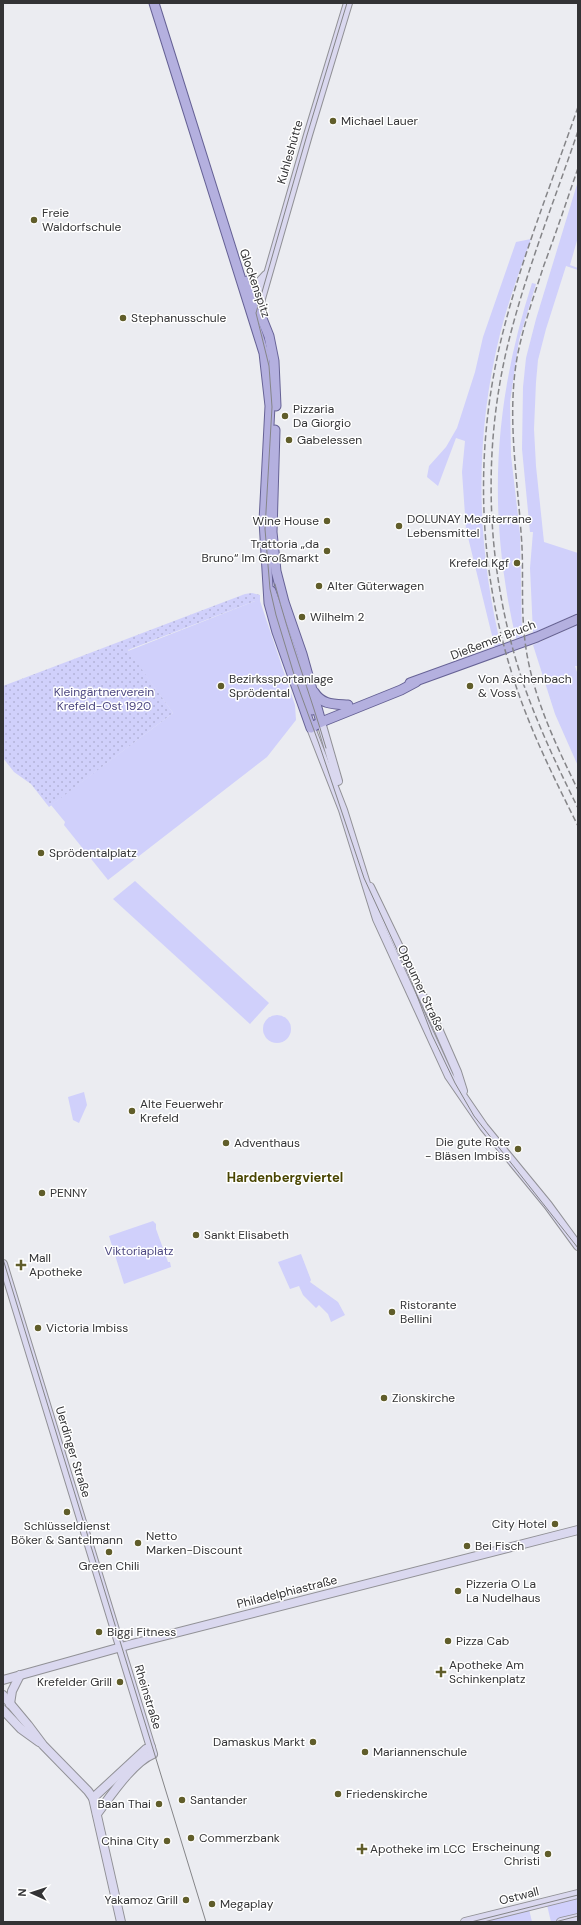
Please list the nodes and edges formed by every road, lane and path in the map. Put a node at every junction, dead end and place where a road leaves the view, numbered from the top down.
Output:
1 (154, 3) edge
2 (160, 3) edge
3 (348, 3) edge
4 (268, 271) junction
5 (251, 293) junction
6 (255, 310) junction
7 (276, 571) joint
8 (267, 581) junction
9 (578, 619) edge
10 (416, 682) junction
11 (311, 688) junction
12 (348, 705) junction
13 (320, 719) junction
14 (309, 724) junction
15 (343, 810) junction
16 (578, 1246) edge
17 (3, 1264) edge
18 (578, 1530) edge
19 (120, 1647) junction
20 (20, 1675) junction
21 (3, 1680) edge
22 (3, 1696) edge
23 (10, 1704) junction
24 (3, 1710) edge
25 (43, 1745) junction
26 (152, 1751) junction
27 (93, 1798) junction
28 (97, 1814) junction
29 (578, 1894) edge
30 (578, 1918) edge
31 (121, 1922) edge
32 (465, 1922) edge
33 (561, 1922) edge

1 - 6 main road, Glockenspitz
2 - 5 main road, Glockenspitz
3 - 4 main road, Kuhleshütte
4 - 5 main road
4 - 6 main road, Kuhleshütte
5 - 6 main road, Glockenspitz
6 - 7 main road, Glockenspitz
6 - 8 main road, Glockenspitz
7 - 11 main road, Oppumer Straße
8 - 13 main road
8 - 14 main road, Oppumer Straße
9 - 10 main road, Dießemer Bruch
10 - 12 main road, Dießemer Bruch
10 - 13 main road, Dießemer Bruch
11 - 12 main road
11 - 13 main road, Oppumer Straße
12 - 13 main road, Dießemer Bruch
13 - 14 main road, Dießemer Bruch
13 - 15 main road, Oppumer Straße
14 - 15 main road, Oppumer Straße
15 - 16 main road, Oppumer Straße
17 - 19 main road, Uerdinger Straße
18 - 19 main road, Philadelphiastraße
19 - 20 main road, Philadelphiastraße
19 - 26 main road, Rheinstraße
20 - 21 main road, Philadelphiastraße
20 - 23 main road
22 - 23 main road
23 - 25 main road
24 - 25 main road
25 - 27 main road
26 - 27 main road
26 - 28 main road
27 - 28 main road
28 - 31 main road
29 - 32 main road, Ostwall
30 - 33 main road

